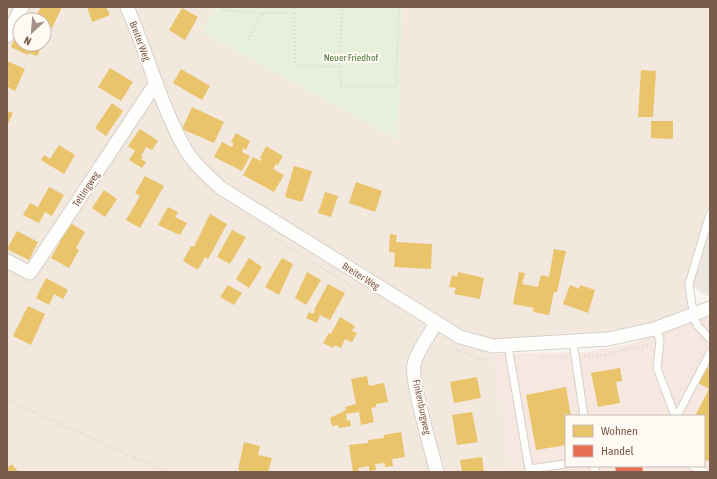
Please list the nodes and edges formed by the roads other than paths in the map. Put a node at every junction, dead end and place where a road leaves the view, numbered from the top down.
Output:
1 (22, 7) edge
2 (127, 7) edge
3 (7, 36) edge
4 (156, 83) junction
5 (710, 214) edge
6 (7, 261) edge
7 (710, 308) edge
8 (695, 314) junction
9 (436, 323) junction
10 (656, 328) junction
11 (710, 339) edge
12 (573, 342) junction
13 (509, 352) junction
14 (710, 353) edge
15 (584, 415) edge
16 (676, 415) edge
17 (677, 415) edge
18 (565, 464) edge
19 (695, 467) edge
20 (437, 472) edge
21 (705, 472) edge

1 - 3 street
2 - 4 street, Breiter Weg
4 - 6 street, Teltingweg
4 - 9 street, Breiter Weg
5 - 8 lane
7 - 8 street, Breiter Weg
8 - 10 street, Breiter Weg
8 - 11 lane
9 - 13 street, Breiter Weg
9 - 20 street, Finkenburgweg
10 - 12 street, Breiter Weg
10 - 16 lane
12 - 13 street, Breiter Weg
12 - 15 lane
13 - 18 lane
14 - 17 lane
19 - 21 lane

